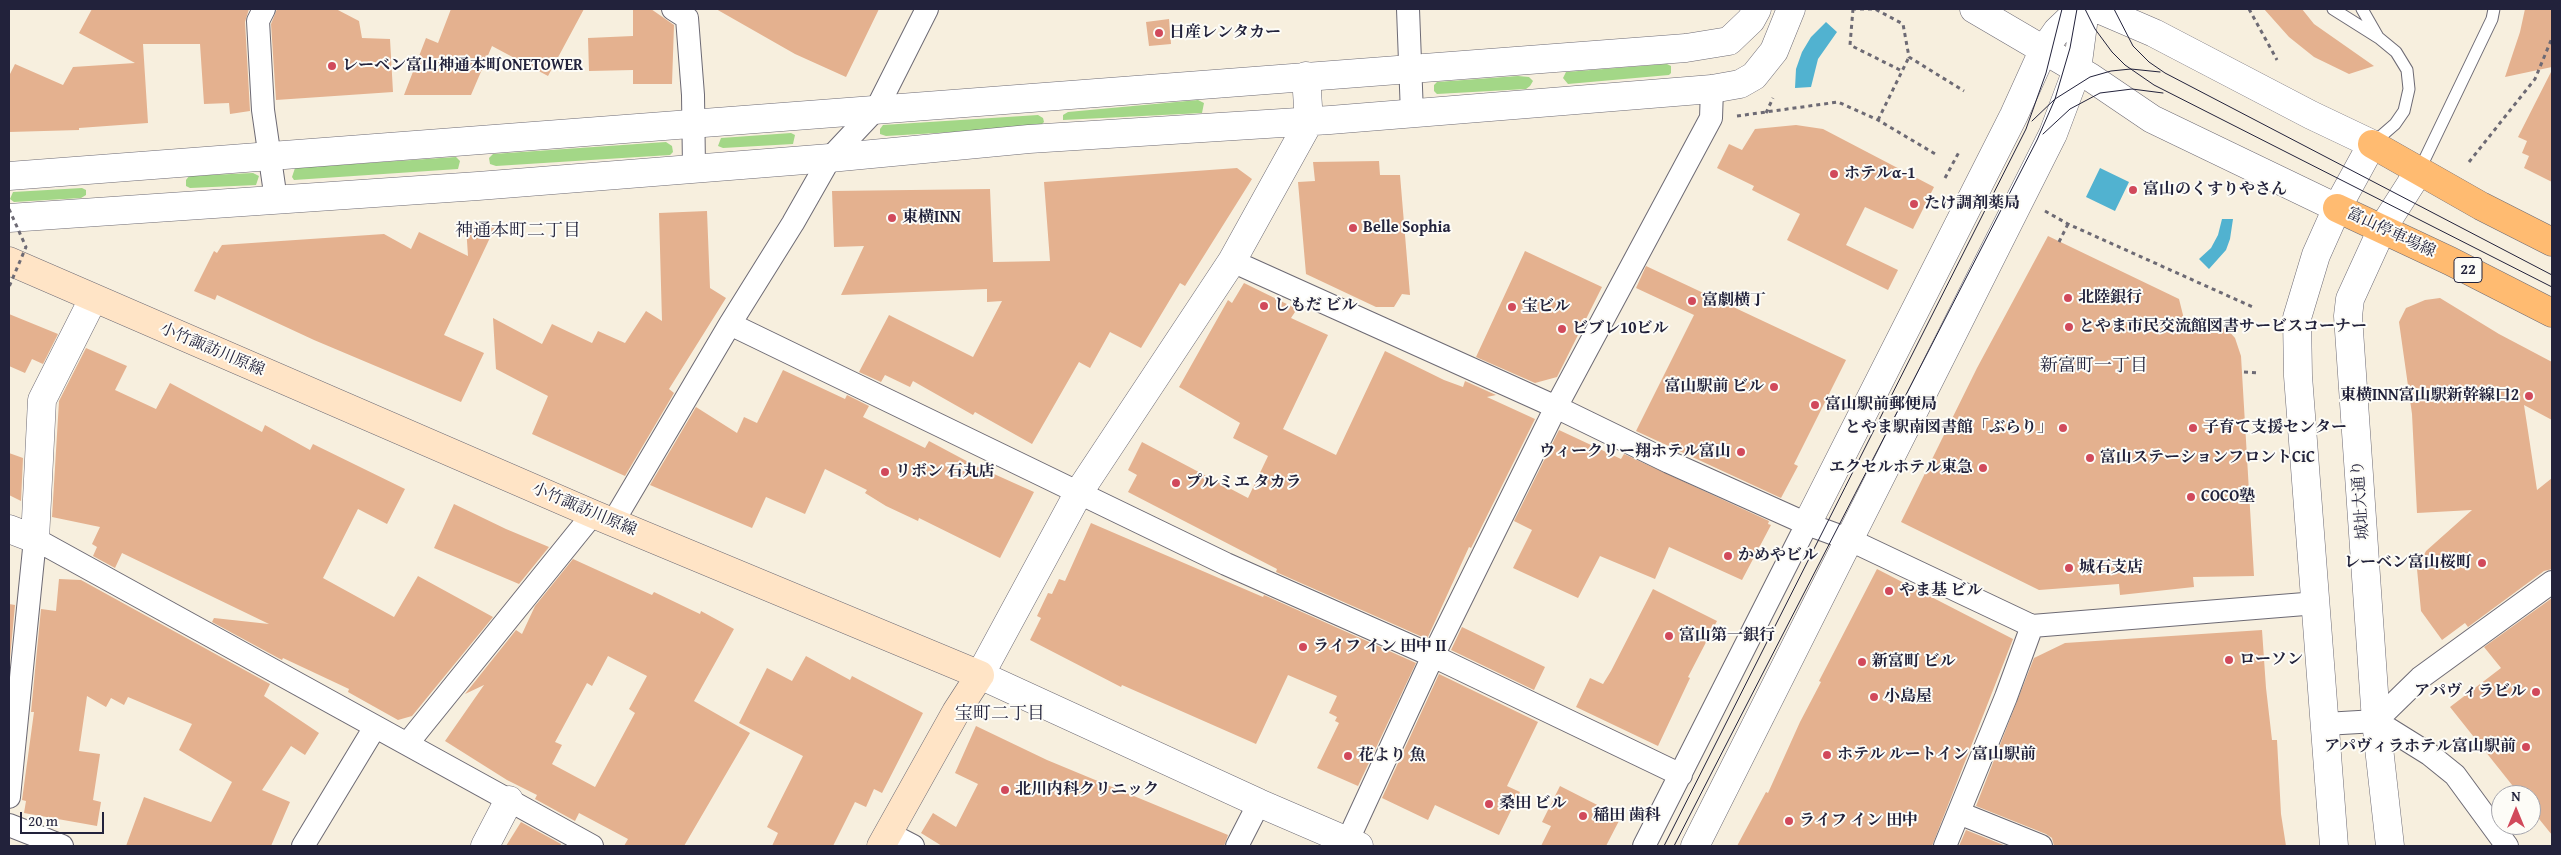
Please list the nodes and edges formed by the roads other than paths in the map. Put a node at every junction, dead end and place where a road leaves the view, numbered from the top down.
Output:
1 (264, 9) edge
2 (927, 9) edge
3 (1408, 9) edge
4 (1757, 9) edge
5 (1791, 9) edge
6 (1974, 9) edge
7 (2080, 9) edge
8 (2085, 9) edge
9 (2098, 9) edge
10 (2333, 9) edge
11 (2362, 9) edge
12 (2494, 9) edge
13 (684, 12) edge
14 (2379, 38) junction
15 (2043, 51) junction
16 (1410, 69) junction
17 (2077, 70) junction
18 (1306, 76) junction
19 (1712, 89) junction
20 (877, 108) junction
21 (1412, 114) junction
22 (1309, 122) junction
23 (693, 125) junction
24 (2372, 144) junction
25 (270, 156) junction
26 (830, 158) junction
27 (694, 168) junction
28 (2419, 171) junction
29 (9, 176) edge
30 (276, 200) junction
31 (2337, 208) junction
32 (9, 218) edge
33 (2382, 230) junction
34 (2552, 242) edge
35 (9, 261) edge
36 (1232, 261) junction
37 (93, 299) junction
38 (2552, 313) edge
39 (730, 324) junction
40 (1556, 408) junction
41 (1079, 492) junction
42 (603, 518) junction
43 (1807, 524) junction
44 (9, 529) edge
45 (35, 539) junction
46 (1848, 539) junction
47 (2552, 582) edge
48 (2317, 603) junction
49 (2032, 626) junction
50 (1433, 656) junction
51 (980, 675) junction
52 (2376, 721) junction
53 (2325, 724) junction
54 (375, 726) junction
55 (407, 744) junction
56 (1681, 776) junction
57 (9, 797) edge
58 (509, 800) junction
59 (1259, 803) junction
60 (1959, 813) junction
61 (9, 825) edge
62 (885, 840) edge
63 (1353, 844) edge
64 (62, 846) edge
65 (303, 846) edge
66 (485, 846) edge
67 (592, 846) edge
68 (913, 846) edge
69 (1236, 846) edge
70 (1644, 846) edge
71 (1695, 846) edge
72 (1945, 846) edge
73 (2041, 846) edge
74 (2334, 846) edge
75 (2390, 846) edge
76 (2507, 846) edge

1 - 25 street
2 - 20 street
3 - 16 street
4 - 16 street
5 - 19 street
6 - 15 street
7 - 15 street
8 - 17 street
9 - 24 street
10 - 14 lane
11 - 14 lane
12 - 28 lane
13 - 23 street
14 - 24 lane
15 - 17 street
15 - 43 street
16 - 18 street
16 - 21 street
17 - 31 street
17 - 46 street
18 - 20 street
18 - 22 street
19 - 21 street
19 - 40 street
20 - 23 street
20 - 26 street
21 - 22 street
22 - 26 street
22 - 36 street
23 - 25 street
23 - 27 street
24 - 28 main road
24 - 31 street
25 - 29 street
25 - 30 street
26 - 27 street
26 - 39 street
27 - 30 street
28 - 33 street, 城址大通り
28 - 34 main road
30 - 32 street
31 - 33 main road, 富山停車場線 / 22
31 - 48 street
33 - 38 main road, 富山停車場線 / 22
33 - 52 street, 城址大通り
35 - 37 main road, 小竹諏訪川原線
36 - 40 street
36 - 41 street
37 - 42 main road, 小竹諏訪川原線
37 - 45 street
39 - 41 street
39 - 42 street
40 - 43 street
40 - 50 street
41 - 50 street
41 - 51 street
42 - 51 main road, 小竹諏訪川原線
42 - 55 street
43 - 46 street
43 - 56 street
44 - 45 street
45 - 54 street
45 - 57 street
46 - 49 street
46 - 71 street
47 - 52 street
48 - 49 street
48 - 53 street
49 - 60 street
50 - 56 street
50 - 63 street
51 - 59 street
51 - 62 main road
52 - 53 street
52 - 75 street, 城址大通り
52 - 76 street
53 - 74 street
54 - 55 street
54 - 65 street
55 - 58 street
56 - 70 street
58 - 66 street
58 - 67 street
59 - 63 street
59 - 69 street
60 - 72 street
60 - 73 street
61 - 64 street
62 - 68 street

